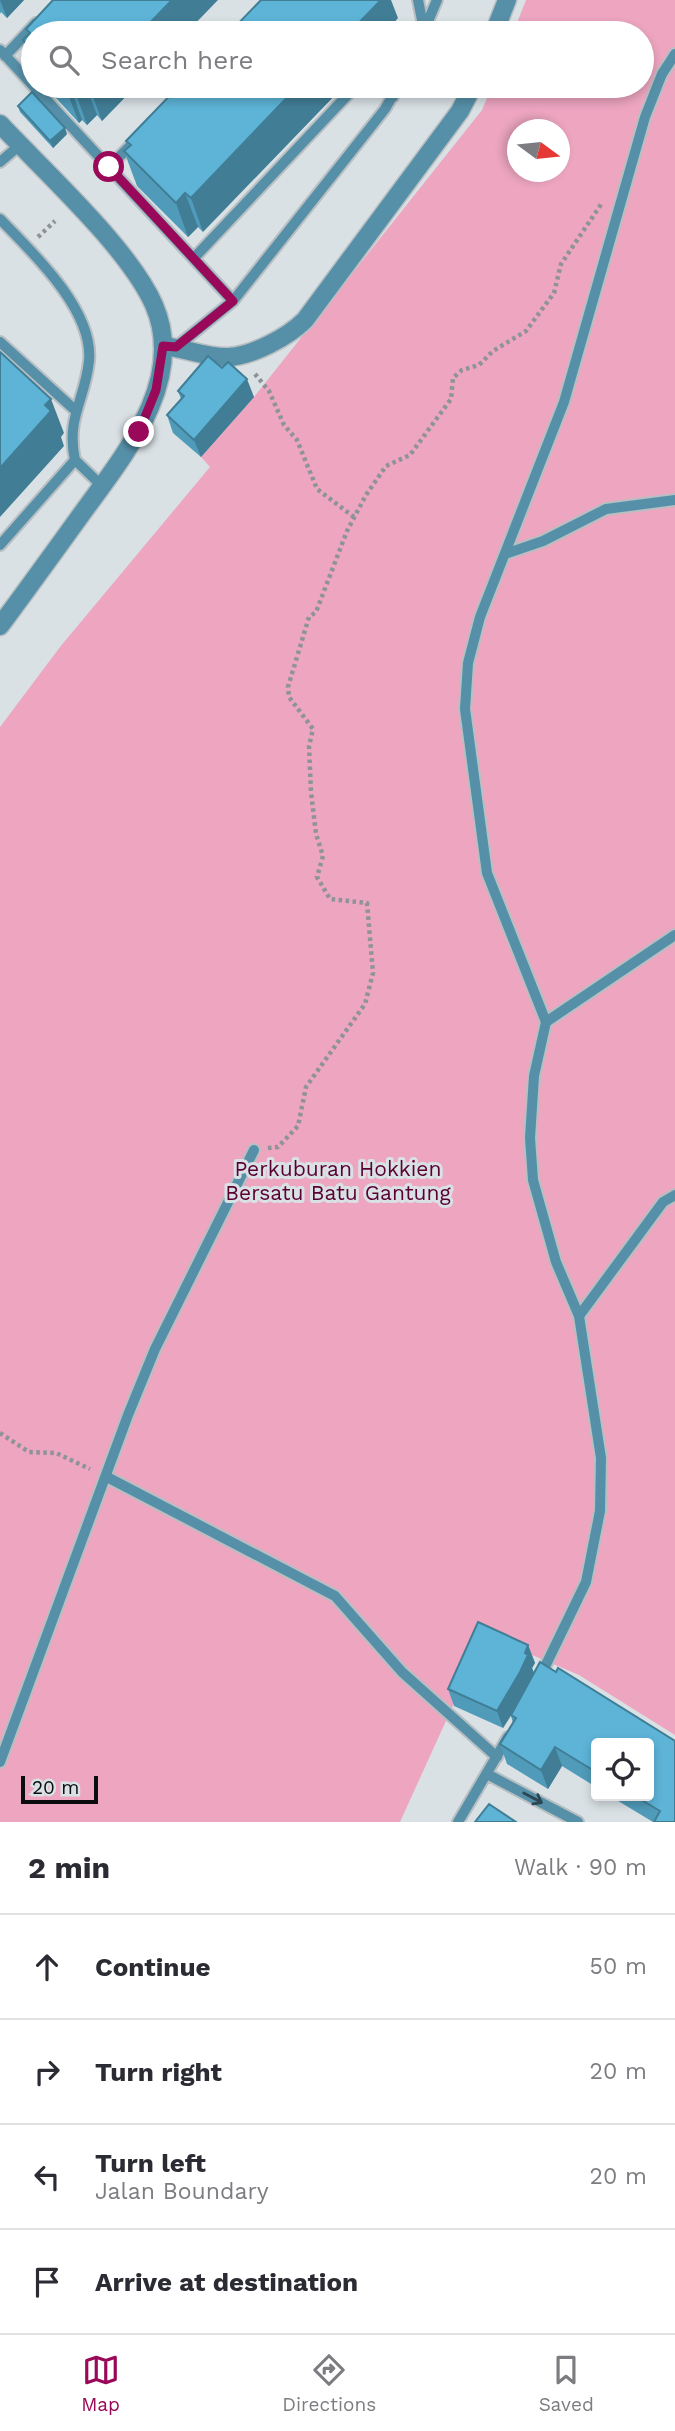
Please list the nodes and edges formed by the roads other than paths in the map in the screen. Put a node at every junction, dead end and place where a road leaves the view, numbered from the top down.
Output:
1 (418, 0) edge
2 (437, 0) edge
3 (507, 0) edge
4 (48, 9) edge
5 (36, 21) edge
6 (422, 21) edge
7 (429, 21) edge
8 (499, 21) edge
9 (21, 35) edge
10 (3, 53) edge
11 (675, 54) edge
12 (21, 72) edge
13 (654, 94) edge
14 (45, 98) edge
15 (345, 98) edge
16 (392, 98) edge
17 (467, 98) edge
18 (653, 98) edge
19 (0, 124) edge
20 (145, 131) edge
21 (20, 145) junction
22 (0, 162) edge
23 (109, 167) junction
24 (0, 219) edge
25 (194, 258) junction
26 (233, 301) junction
27 (0, 342) edge
28 (170, 347) junction
29 (76, 411) junction
30 (75, 460) junction
31 (105, 482) junction
32 (675, 500) edge
33 (0, 545) edge
34 (505, 554) junction
35 (0, 626) edge
36 (675, 935) edge
37 (546, 1022) junction
38 (254, 1150) road end
39 (675, 1195) edge
40 (579, 1316) junction
41 (107, 1478) junction
42 (533, 1693) edge
43 (515, 1725) edge
44 (497, 1757) junction
45 (0, 1762) edge
46 (487, 1774) junction
47 (458, 1822) edge
48 (578, 1822) edge

1 - 6 lane
2 - 7 lane
3 - 8 street
4 - 5 lane
9 - 10 lane
10 - 12 lane
11 - 13 lane
14 - 23 lane
15 - 25 lane
16 - 26 lane
17 - 28 street
18 - 34 lane
19 - 21 street
20 - 23 lane
21 - 22 lane
21 - 28 street
23 - 25 lane
24 - 29 lane
25 - 26 lane
26 - 28 lane
27 - 29 lane
28 - 31 street
29 - 30 lane
30 - 31 lane
30 - 33 lane
31 - 35 street
32 - 34 lane
34 - 37 lane
36 - 37 lane
37 - 40 lane
38 - 41 lane
39 - 40 lane
40 - 42 lane
41 - 44 lane
41 - 45 lane
43 - 44 lane
44 - 46 lane
46 - 47 lane
46 -> 48 lane

